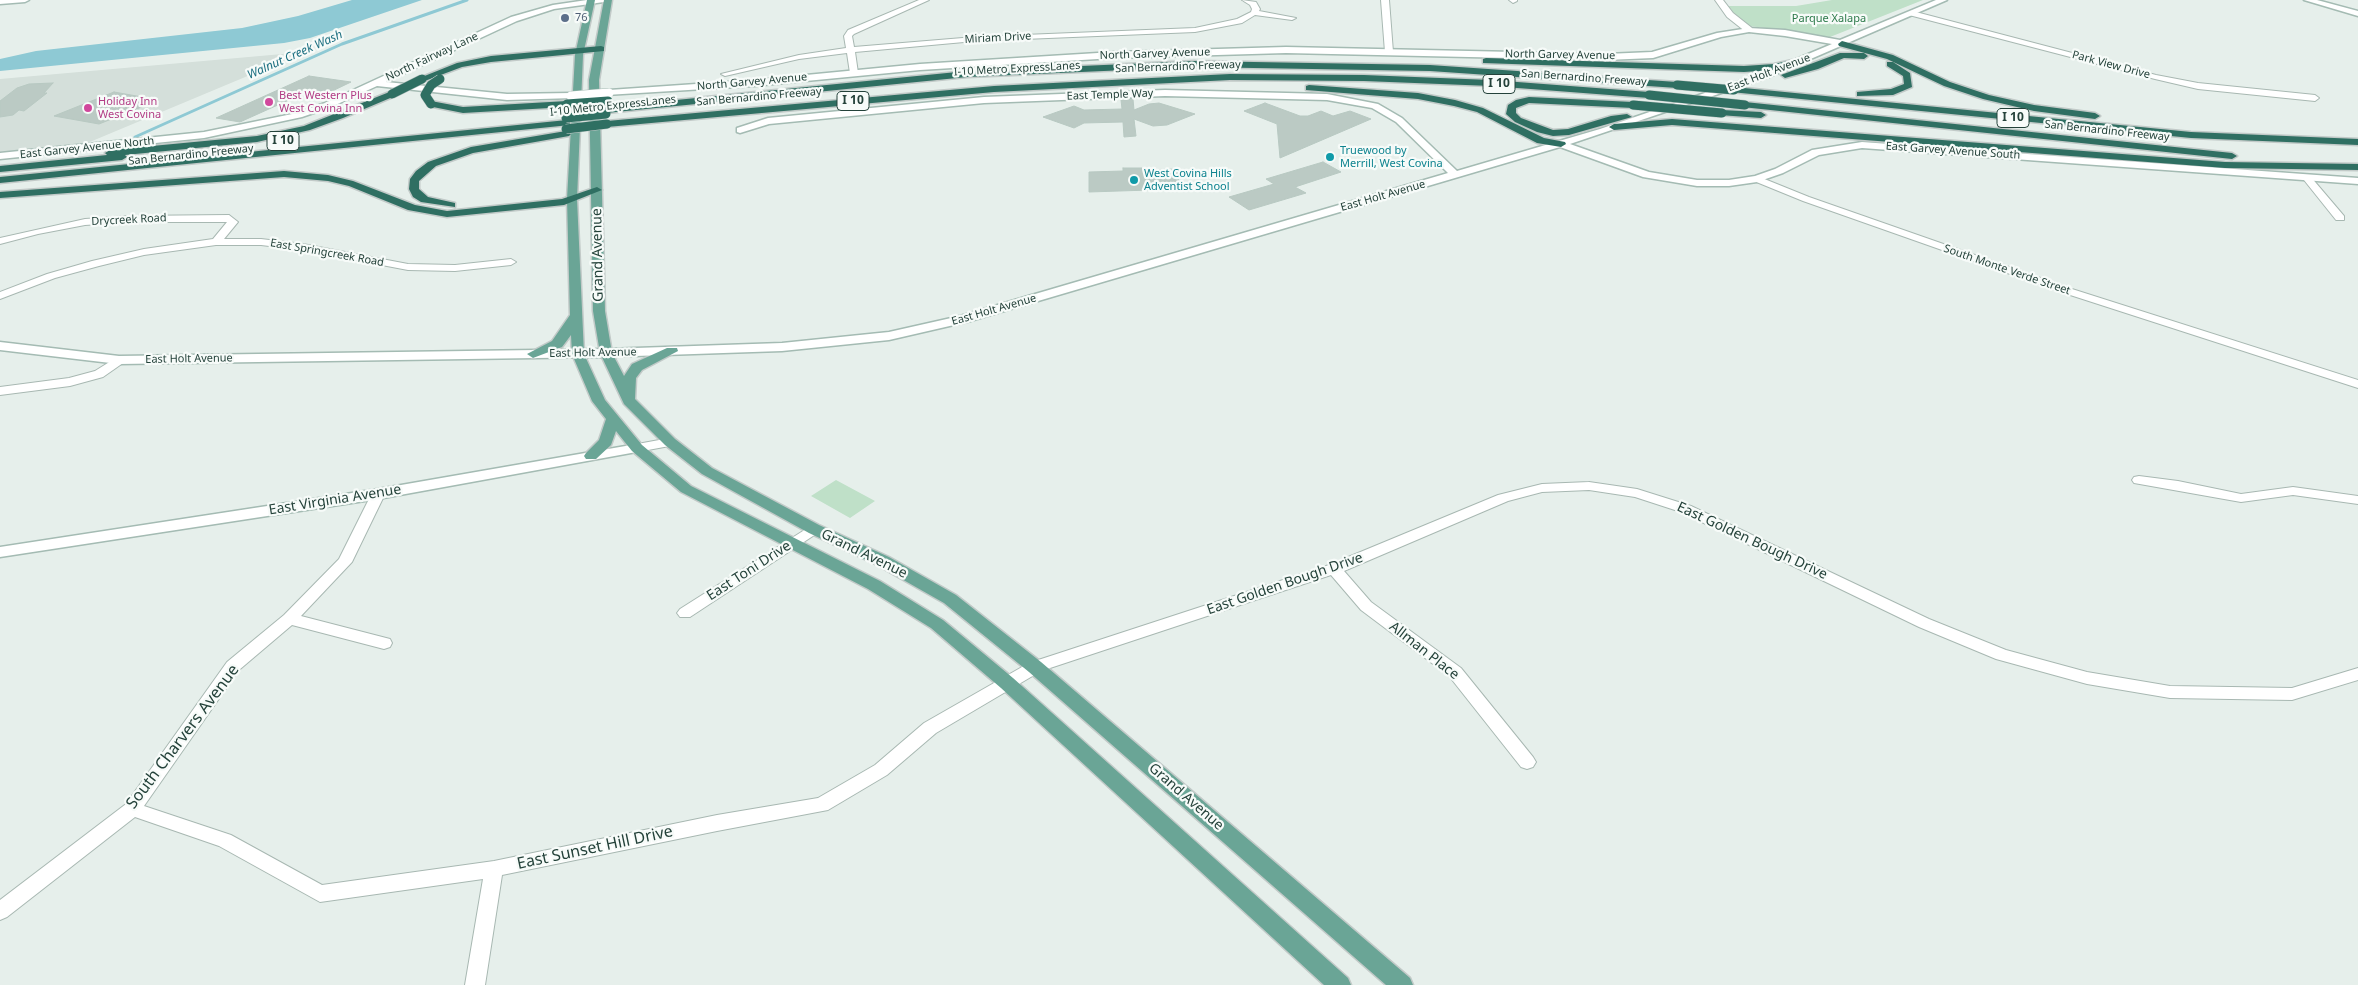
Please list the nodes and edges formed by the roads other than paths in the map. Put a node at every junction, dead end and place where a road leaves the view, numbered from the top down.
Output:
1 (25, 0) edge
2 (604, 0) edge
3 (608, 0) edge
4 (925, 0) edge
5 (1246, 0) edge
6 (1385, 0) edge
7 (1719, 0) edge
8 (1944, 0) edge
9 (2308, 0) edge
10 (591, 1) edge
11 (0, 2) edge
12 (1254, 12) junction
13 (1912, 13) junction
14 (2358, 14) edge
15 (1292, 18) dead end
16 (1749, 30) junction
17 (1842, 44) junction
18 (851, 50) junction
19 (600, 51) junction
20 (1389, 52) junction
21 (580, 53) junction
22 (1797, 62) junction
23 (1195, 64) junction
24 (1348, 65) junction
25 (854, 73) junction
26 (725, 74) dead end
27 (1766, 75) junction
28 (1349, 79) junction
29 (377, 83) junction
30 (1062, 84) junction
31 (1734, 90) junction
32 (2314, 98) dead end
33 (607, 113) junction
34 (1657, 113) junction
35 (567, 117) junction
36 (1917, 122) junction
37 (1614, 127) junction
38 (740, 130) dead end
39 (1603, 131) junction
40 (2358, 137) edge
41 (173, 139) joint
42 (2358, 142) edge
43 (1561, 144) junction
44 (1547, 148) junction
45 (1432, 151) junction
46 (0, 156) edge
47 (1594, 157) junction
48 (1515, 158) junction
49 (2358, 166) edge
50 (0, 168) edge
51 (0, 174) edge
52 (1456, 175) junction
53 (2307, 178) junction
54 (1757, 179) junction
55 (0, 180) edge
56 (2358, 181) edge
57 (0, 187) edge
58 (597, 190) junction
59 (0, 195) edge
60 (572, 196) junction
61 (2340, 218) dead end
62 (0, 241) edge
63 (216, 242) junction
64 (511, 262) dead end
65 (0, 296) edge
66 (575, 316) junction
67 (0, 346) edge
68 (672, 351) junction
69 (606, 353) junction
70 (533, 354) junction
71 (578, 354) junction
72 (119, 360) junction
73 (2358, 384) edge
74 (0, 391) edge
75 (628, 398) junction
76 (613, 418) junction
77 (670, 442) junction
78 (637, 448) junction
79 (592, 456) junction
80 (2139, 480) dead end
81 (378, 494) junction
82 (2358, 500) edge
83 (814, 530) junction
84 (791, 544) junction
85 (0, 552) edge
86 (1334, 569) junction
87 (685, 613) dead end
88 (288, 619) junction
89 (384, 643) dead end
90 (1035, 666) junction
91 (2358, 674) edge
92 (1007, 683) junction
93 (1527, 762) dead end
94 (132, 809) junction
95 (494, 869) junction
96 (0, 911) edge
97 (475, 985) edge
98 (1340, 985) edge
99 (1402, 985) edge

1 - 11 street
2 - 10 street, North Fairway Lane
3 - 19 main road, Grand Avenue
4 - 18 street
5 - 12 street
6 - 20 street
7 - 16 street
8 - 13 street, East Holt Avenue
9 - 14 street
10 - 21 main road, Grand Avenue
10 - 29 street, North Fairway Lane
12 - 15 street
12 - 18 street, Miriam Drive
13 - 17 street, East Holt Avenue
13 - 32 street, Park View Drive
16 - 17 street, North Garvey Avenue
16 - 20 street, North Garvey Avenue
17 - 22 street, East Holt Avenue
17 - 40 highway
18 - 25 street
18 - 26 street, Miriam Drive
19 - 21 highway
19 - 58 main road, Grand Avenue
20 - 25 street, North Garvey Avenue
21 - 35 highway, bridge
21 - 50 highway, bridge
21 - 60 main road, Grand Avenue
22 - 23 highway
22 - 27 street, East Holt Avenue
23 - 24 highway, San Bernardino Freeway / I 10
23 - 33 highway, San Bernardino Freeway / I 10
24 - 31 highway, San Bernardino Freeway / I 10, bridge
24 - 33 highway, I-10 Metro ExpressLanes
25 - 33 street, North Garvey Avenue
27 - 31 highway
27 - 34 street, East Holt Avenue
28 - 30 highway, San Bernardino Freeway / I 10
28 - 33 highway, I-10 Metro ExpressLanes
28 - 36 highway, San Bernardino Freeway / I 10, bridge
29 - 35 street, North Garvey Avenue
29 - 41 street, North Fairway Lane
30 - 33 highway, San Bernardino Freeway / I 10
30 - 43 highway
31 - 42 highway, San Bernardino Freeway / I 10
33 - 35 highway
33 - 35 highway, I-10 Metro ExpressLanes, bridge
33 - 35 street, North Garvey Avenue, bridge
34 - 36 highway, bridge
34 - 37 street, East Holt Avenue
35 - 50 highway, San Bernardino Freeway / I 10
35 - 51 highway, I-10 Metro ExpressLanes
35 - 55 highway, I-10 Metro ExpressLanes
35 - 57 highway, San Bernardino Freeway / I 10
35 - 60 highway
36 - 49 highway, San Bernardino Freeway / I 10
37 - 39 street, East Holt Avenue
37 - 49 highway
38 - 45 street, East Temple Way
39 - 43 street, East Holt Avenue
39 - 47 street
41 - 46 street, East Garvey Avenue North
43 - 44 street, East Holt Avenue
43 - 47 street, East Garvey Avenue South
44 - 45 street
44 - 48 street, East Holt Avenue
45 - 52 street, East Temple Way
47 - 48 street
47 - 54 street, East Garvey Avenue South
48 - 52 street, East Holt Avenue
52 - 68 street, East Holt Avenue
53 - 54 street, East Garvey Avenue South
53 - 56 street, East Garvey Avenue South
53 - 61 street
54 - 73 street, South Monte Verde Street
58 - 60 highway
58 - 69 main road, Grand Avenue
59 - 60 highway
60 - 66 main road, Grand Avenue
62 - 63 street, Drycreek Road
63 - 64 street, East Springcreek Road
63 - 65 street, East Springcreek Road
66 - 70 main road
66 - 71 main road, Grand Avenue
67 - 72 street, East Holt Avenue
68 - 69 street, East Holt Avenue
68 - 75 main road
69 - 71 street, East Holt Avenue
69 - 75 main road, Grand Avenue
70 - 71 street, East Holt Avenue
70 - 72 street, East Holt Avenue
71 - 76 main road, Grand Avenue
72 - 74 street
75 - 77 main road, Grand Avenue
76 - 78 main road, Grand Avenue
76 - 79 main road
77 - 78 street, East Virginia Avenue
77 - 83 main road, Grand Avenue
78 - 79 street, East Virginia Avenue
78 - 84 main road, Grand Avenue
79 - 81 street, East Virginia Avenue
80 - 82 street
81 - 85 street, East Virginia Avenue
81 - 88 street, South Charvers Avenue
83 - 84 street, East Toni Drive
83 - 90 main road, Grand Avenue
84 - 87 street, East Toni Drive
84 - 92 main road, Grand Avenue
86 - 90 street, East Golden Bough Drive
86 - 91 street, East Golden Bough Drive
86 - 93 street, Allman Place
88 - 89 street
88 - 94 street, South Charvers Avenue
90 - 92 street, East Sunset Hill Drive
90 - 99 main road, Grand Avenue
92 - 95 street, East Sunset Hill Drive
92 - 98 main road, Grand Avenue
94 - 95 street, East Sunset Hill Drive
94 - 96 street, South Charvers Avenue
95 - 97 street

